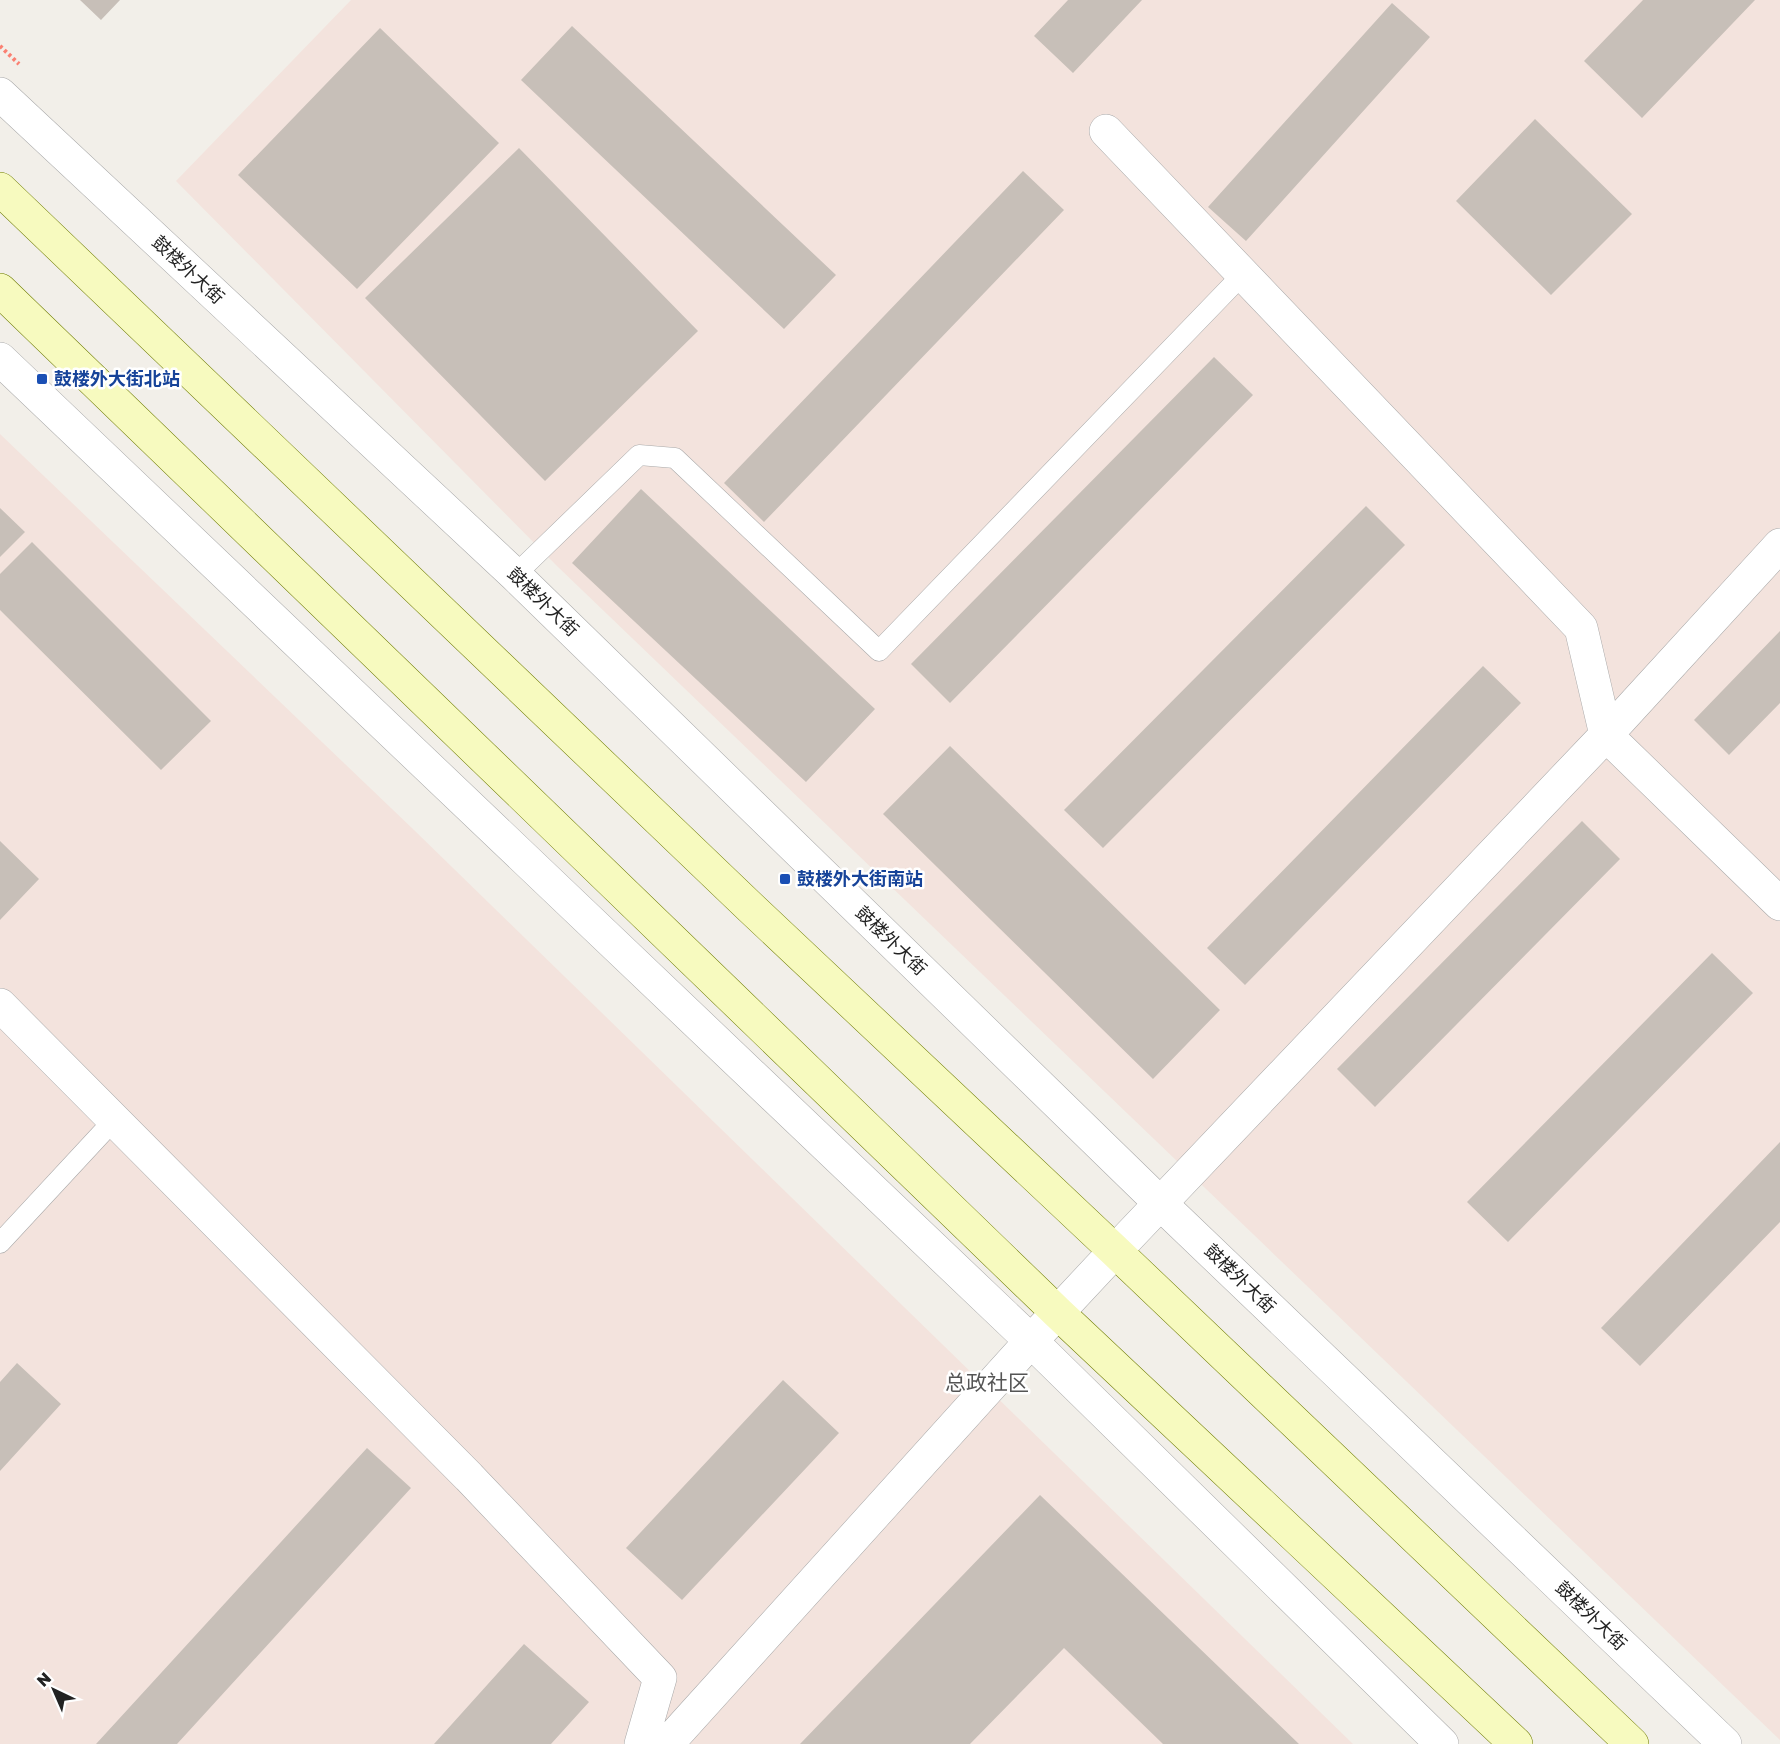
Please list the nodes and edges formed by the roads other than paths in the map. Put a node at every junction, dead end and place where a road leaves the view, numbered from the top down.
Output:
1 (0, 94) edge
2 (1106, 131) dead end
3 (0, 189) edge
4 (1243, 274) junction
5 (0, 290) edge
6 (0, 359) edge
7 (1780, 545) edge
8 (515, 575) junction
9 (1605, 735) junction
10 (1780, 904) edge
11 (0, 1005) edge
12 (114, 1120) junction
13 (1160, 1203) junction
14 (0, 1243) edge
15 (1115, 1251) junction
16 (1058, 1313) junction
17 (1030, 1341) junction
18 (641, 1744) edge
19 (667, 1744) edge
20 (1442, 1744) edge
21 (1516, 1744) edge
22 (1632, 1744) edge
23 (1725, 1744) edge

1 - 8 street, 鼓楼外大街
2 - 4 street
3 - 15 main road
4 - 8 lane
4 - 9 street
5 - 16 main road
6 - 17 street
7 - 9 street
8 - 13 street, 鼓楼外大街
9 - 10 street
9 - 13 street
11 - 12 street
12 - 14 lane
12 - 18 street
13 - 15 street
13 - 23 street, 鼓楼外大街
15 - 16 street
15 - 22 main road
16 - 17 street
16 - 21 main road
17 - 19 street
17 - 20 street

